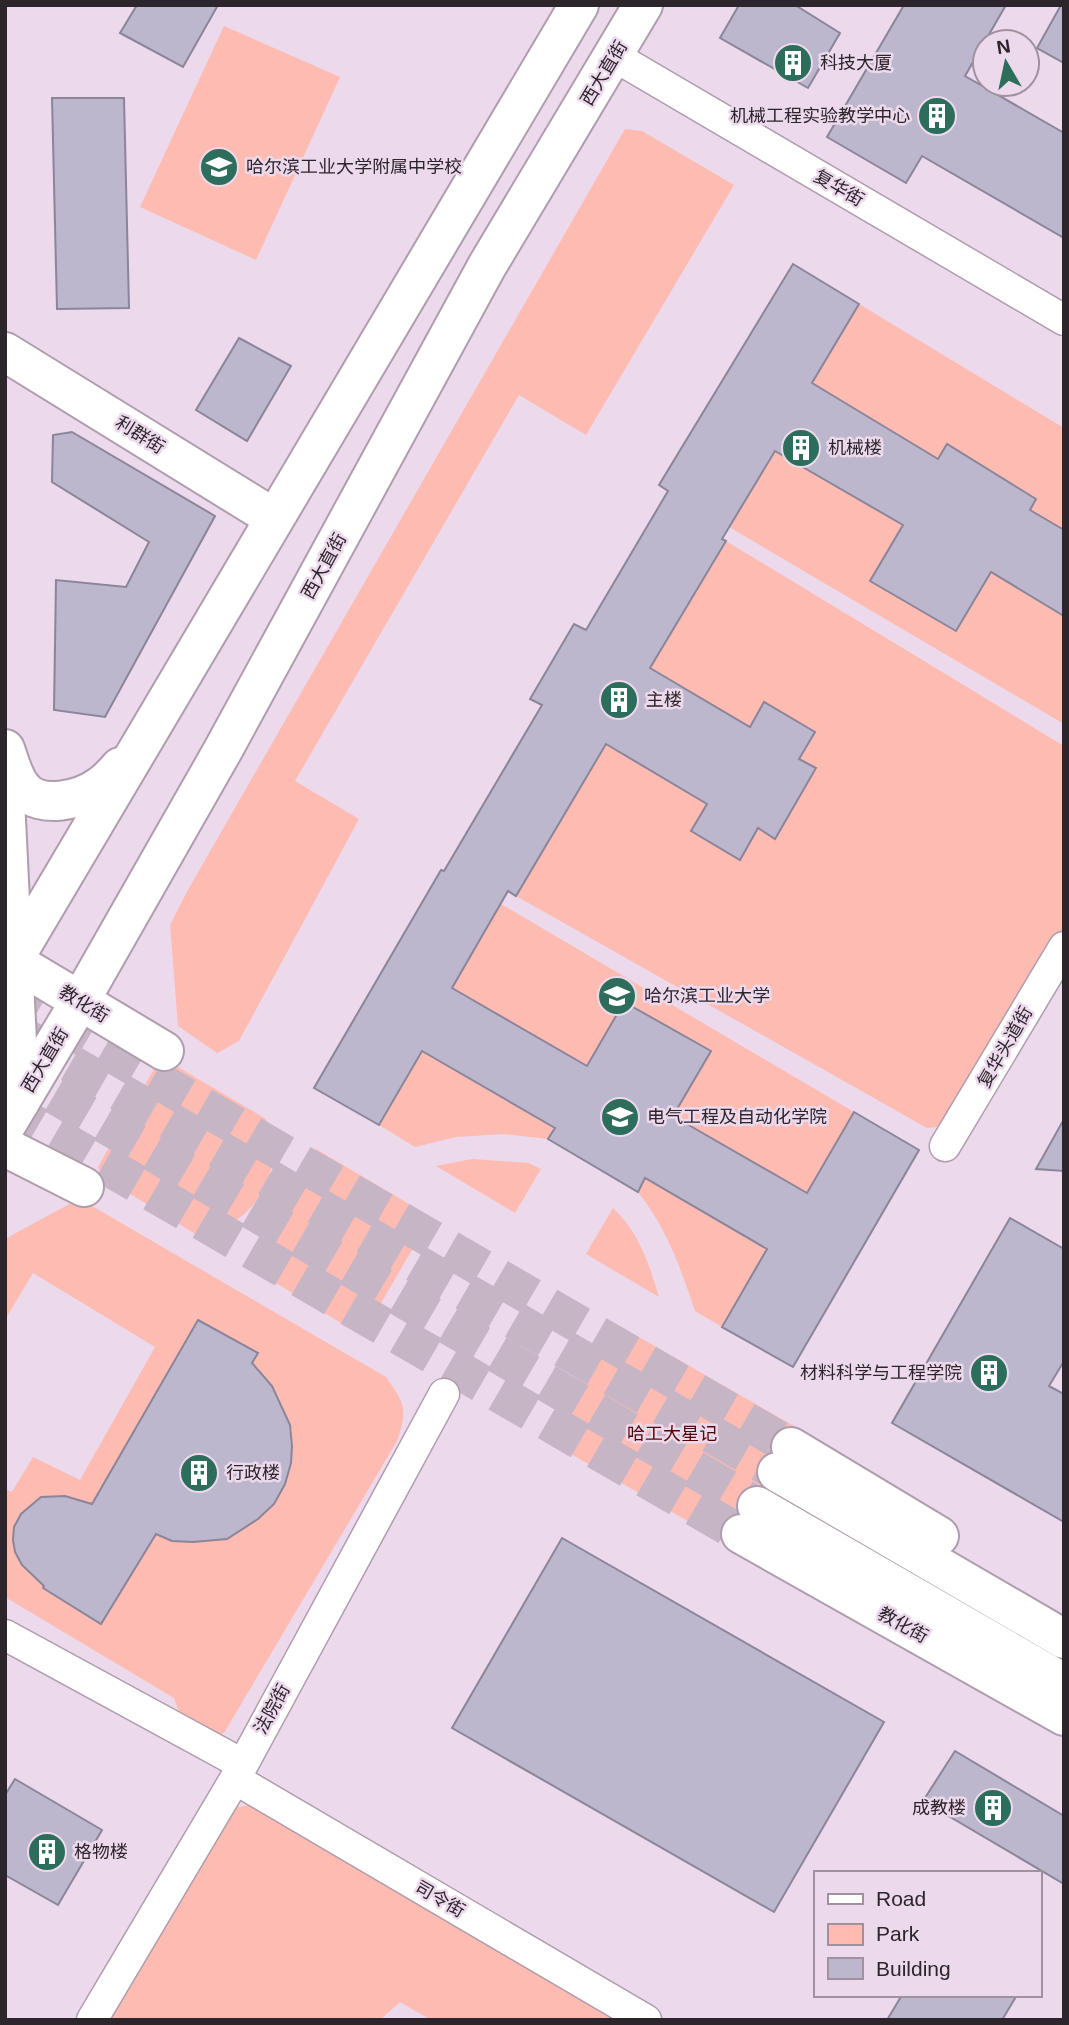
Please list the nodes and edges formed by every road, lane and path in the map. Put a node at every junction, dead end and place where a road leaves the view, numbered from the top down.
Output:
1 (579, 5) edge
2 (643, 5) edge
3 (614, 56) junction
4 (1064, 320) edge
5 (5, 352) edge
6 (274, 518) junction
7 (154, 724) junction
8 (5, 749) edge
9 (5, 800) edge
10 (1064, 947) edge
11 (8, 964) edge
12 (80, 1001) junction
13 (164, 1051) dead end
14 (13, 1114) edge
15 (945, 1146) dead end
16 (5, 1147) edge
17 (84, 1187) dead end
18 (444, 1394) dead end
19 (1064, 1611) edge
20 (5, 1635) edge
21 (1064, 1639) edge
22 (1064, 1683) edge
23 (1064, 1716) edge
24 (238, 1771) junction
25 (92, 2020) edge
26 (646, 2020) edge

1 - 6 main road
2 - 3 main road, 西大直街
3 - 4 street, 复华街
3 - 12 main road, 西大直街
5 - 6 main road, 利群街
6 - 7 main road
7 - 8 main road
7 - 11 main road
9 - 11 main road
10 - 15 street, 复华头道街
11 - 12 main road, 教化街
11 - 14 main road
12 - 13 main road, 教化街
12 - 14 main road, 西大直街
16 - 17 main road
18 - 24 street, 法院街
19 - 21 main road
20 - 24 street, 司令街
22 - 23 main road, 教化街
24 - 25 street, 法院街
24 - 26 street, 司令街

